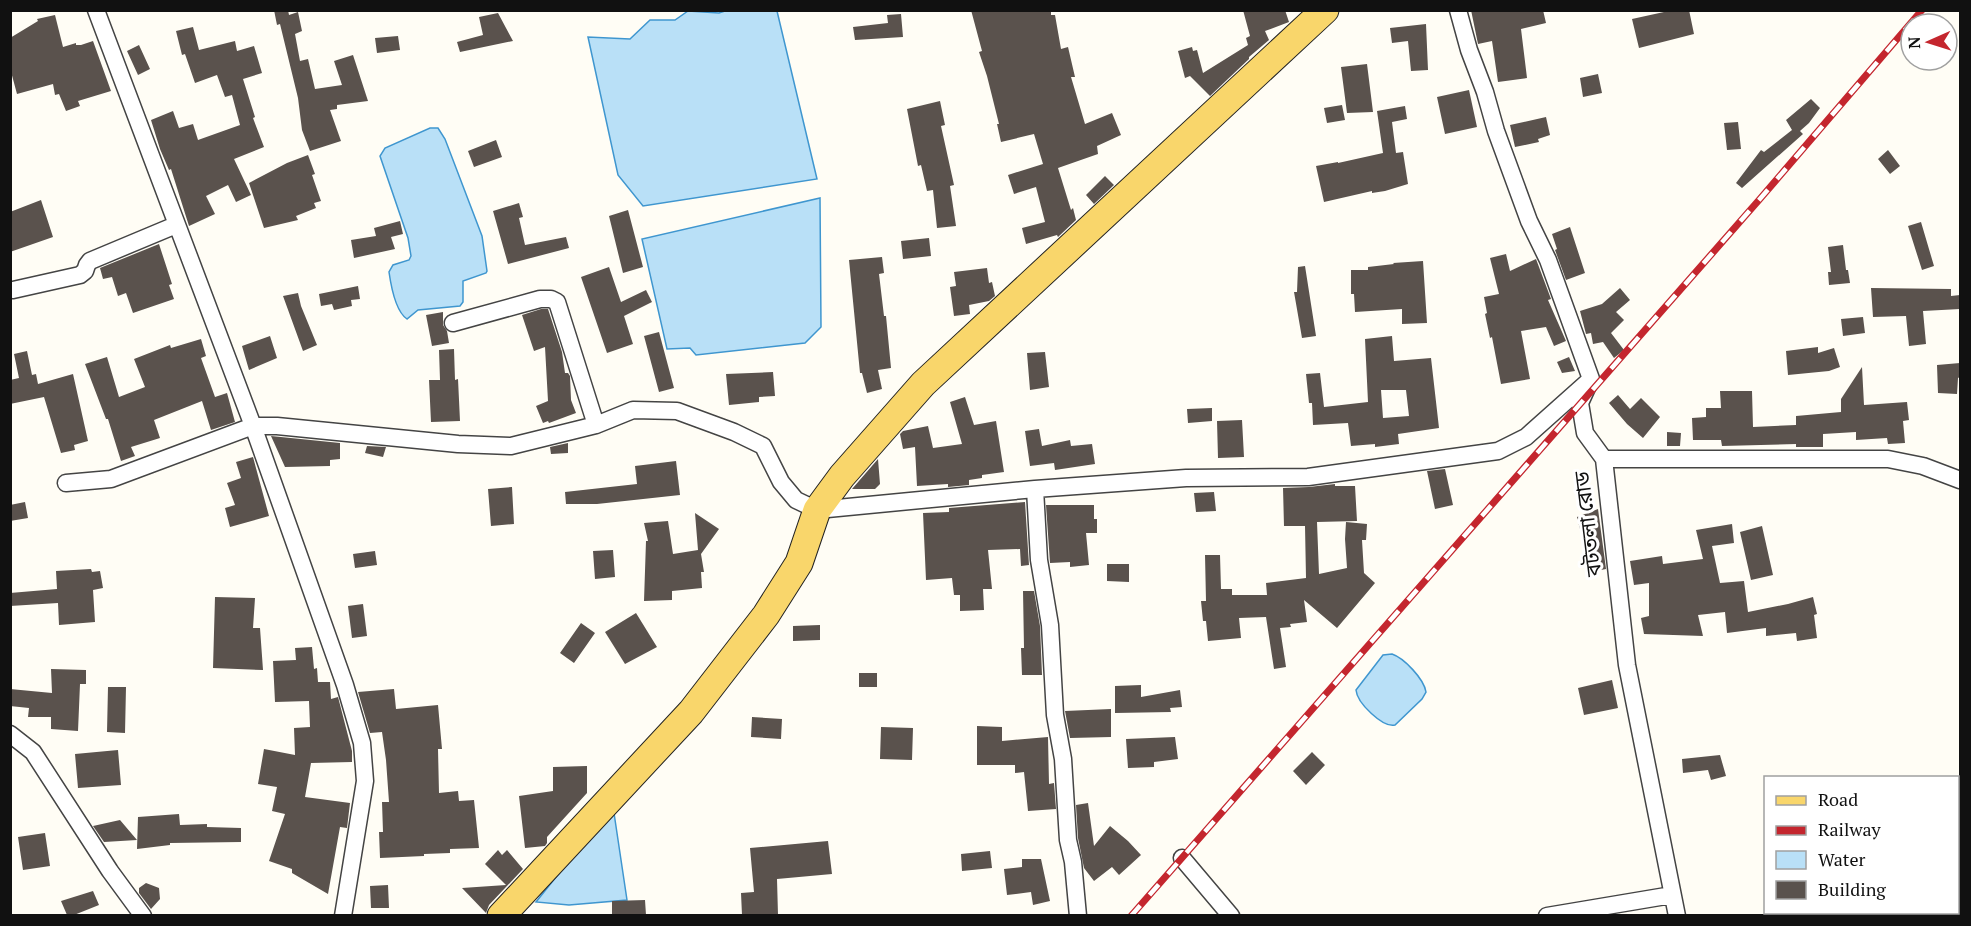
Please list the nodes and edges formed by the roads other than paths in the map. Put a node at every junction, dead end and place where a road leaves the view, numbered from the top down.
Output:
1 (96, 10) edge
2 (1326, 10) edge
3 (1458, 10) edge
4 (176, 225) junction
5 (13, 290) dead end
6 (453, 323) dead end
7 (1591, 379) junction
8 (596, 425) junction
9 (253, 426) junction
10 (1604, 459) junction
11 (1960, 480) edge
12 (66, 483) dead end
13 (1035, 489) junction
14 (817, 510) junction
15 (10, 734) edge
16 (1182, 858) dead end
17 (1672, 895) junction
18 (143, 915) edge
19 (344, 915) edge
20 (501, 915) edge
21 (1078, 915) edge
22 (1231, 915) edge
23 (1547, 915) edge
24 (1677, 915) edge

1 - 4 street
2 - 14 main road
3 - 7 street
4 - 5 street
4 - 9 street
6 - 8 street
7 - 10 street, বটতলা রোড
7 - 13 street
8 - 9 street
8 - 14 street
9 - 12 street
9 - 19 street
10 - 11 street
10 - 17 street, বটতলা রোড
13 - 14 street
13 - 21 street
14 - 20 main road
15 - 18 street
16 - 22 street
17 - 23 street
17 - 24 street, বটতলা রোড

